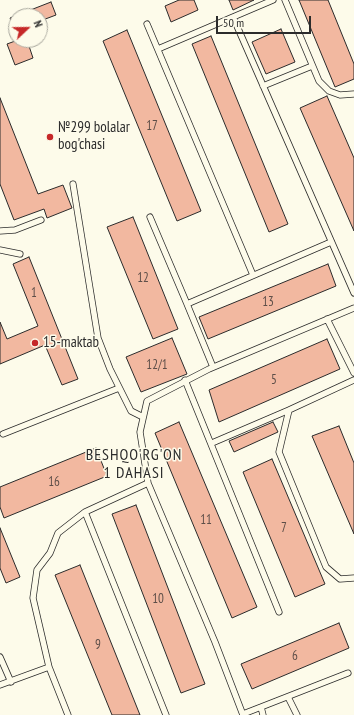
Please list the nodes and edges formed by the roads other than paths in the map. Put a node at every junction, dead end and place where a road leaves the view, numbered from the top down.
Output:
1 (273, 0) edge
2 (285, 0) edge
3 (233, 17) junction
4 (147, 24) dead end
5 (158, 49) junction
6 (312, 66) junction
7 (263, 86) junction
8 (354, 94) edge
9 (73, 184) dead end
10 (150, 217) dead end
11 (41, 220) dead end
12 (0, 231) edge
13 (331, 242) junction
14 (0, 250) edge
15 (20, 254) dead end
16 (253, 275) junction
17 (354, 293) edge
18 (187, 304) junction
19 (354, 308) edge
20 (327, 319) junction
21 (213, 367) junction
22 (354, 374) edge
23 (185, 380) junction
24 (354, 380) edge
25 (119, 388) junction
26 (289, 410) junction
27 (143, 417) junction
28 (3, 434) dead end
29 (212, 443) junction
30 (148, 483) junction
31 (85, 512) junction
32 (354, 578) edge
33 (279, 612) dead end
34 (0, 657) edge
35 (49, 667) junction
36 (348, 673) dead end
37 (11, 682) junction
38 (0, 685) edge
39 (288, 697) junction
40 (261, 707) junction
41 (243, 714) edge
42 (68, 715) edge
43 (166, 715) edge
44 (263, 715) edge
45 (297, 715) edge

1 - 3 lane
2 - 6 lane
3 - 5 lane
3 - 7 lane
4 - 5 lane
5 - 16 lane
6 - 7 lane
6 - 8 lane
7 - 13 lane
9 - 25 lane
10 - 18 lane
11 - 12 lane
13 - 16 lane
13 - 17 lane
14 - 15 lane
16 - 18 lane
18 - 21 lane
19 - 20 lane
20 - 21 lane
20 - 22 lane
21 - 23 lane
23 - 27 lane
23 - 29 lane
24 - 26 lane
25 - 27 lane
25 - 28 lane
26 - 29 lane
26 - 32 lane
27 - 30 lane
29 - 33 lane
30 - 31 lane
30 - 41 lane
31 - 35 lane
31 - 43 lane
34 - 37 lane
35 - 37 lane
35 - 42 lane
36 - 39 lane
37 - 38 lane
39 - 40 lane
39 - 45 lane
40 - 41 lane
40 - 44 lane

